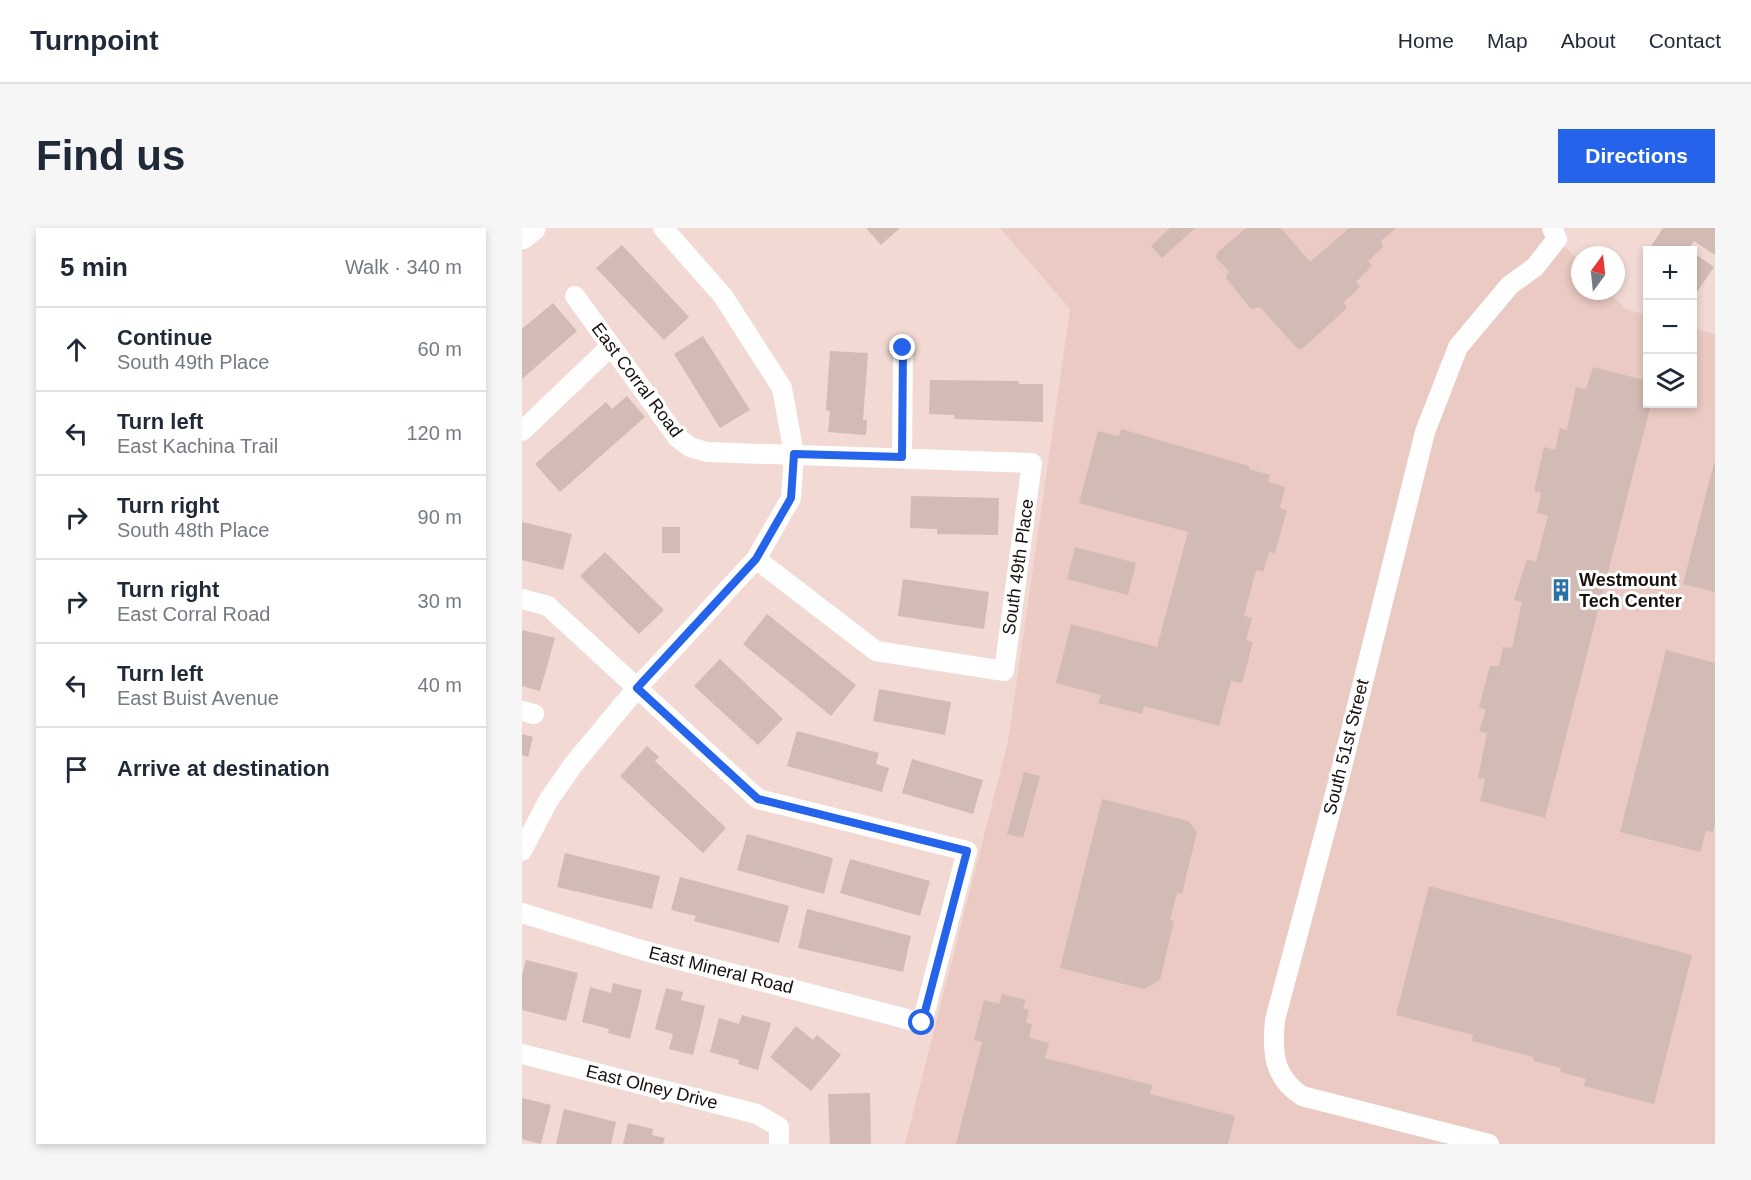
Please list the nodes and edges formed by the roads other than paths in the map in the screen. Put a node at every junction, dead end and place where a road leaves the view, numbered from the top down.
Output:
1 (532, 228) edge
2 (663, 228) edge
3 (1554, 233) edge
4 (522, 237) edge
5 (575, 296) dead end
6 (610, 347) junction
7 (903, 348) dead end
8 (522, 430) edge
9 (794, 454) junction
10 (902, 457) junction
11 (1032, 463) joint
12 (756, 559) junction
13 (522, 599) edge
14 (637, 688) junction
15 (522, 851) edge
16 (522, 913) edge
17 (522, 1054) edge
18 (779, 1136) edge
19 (1489, 1144) edge

1 - 4 main road
2 - 9 street
3 - 19 street, South 51st Street
5 - 6 street, East Corral Road
6 - 8 street
6 - 9 street, East Corral Road
7 - 10 street
9 - 10 street, East Corral Road
9 - 12 street
10 - 11 street, East Corral Road
11 - 12 street, South 49th Place
12 - 14 street
13 - 14 street
14 - 15 street
14 - 16 street, East Mineral Road
17 - 18 street, East Olney Drive

